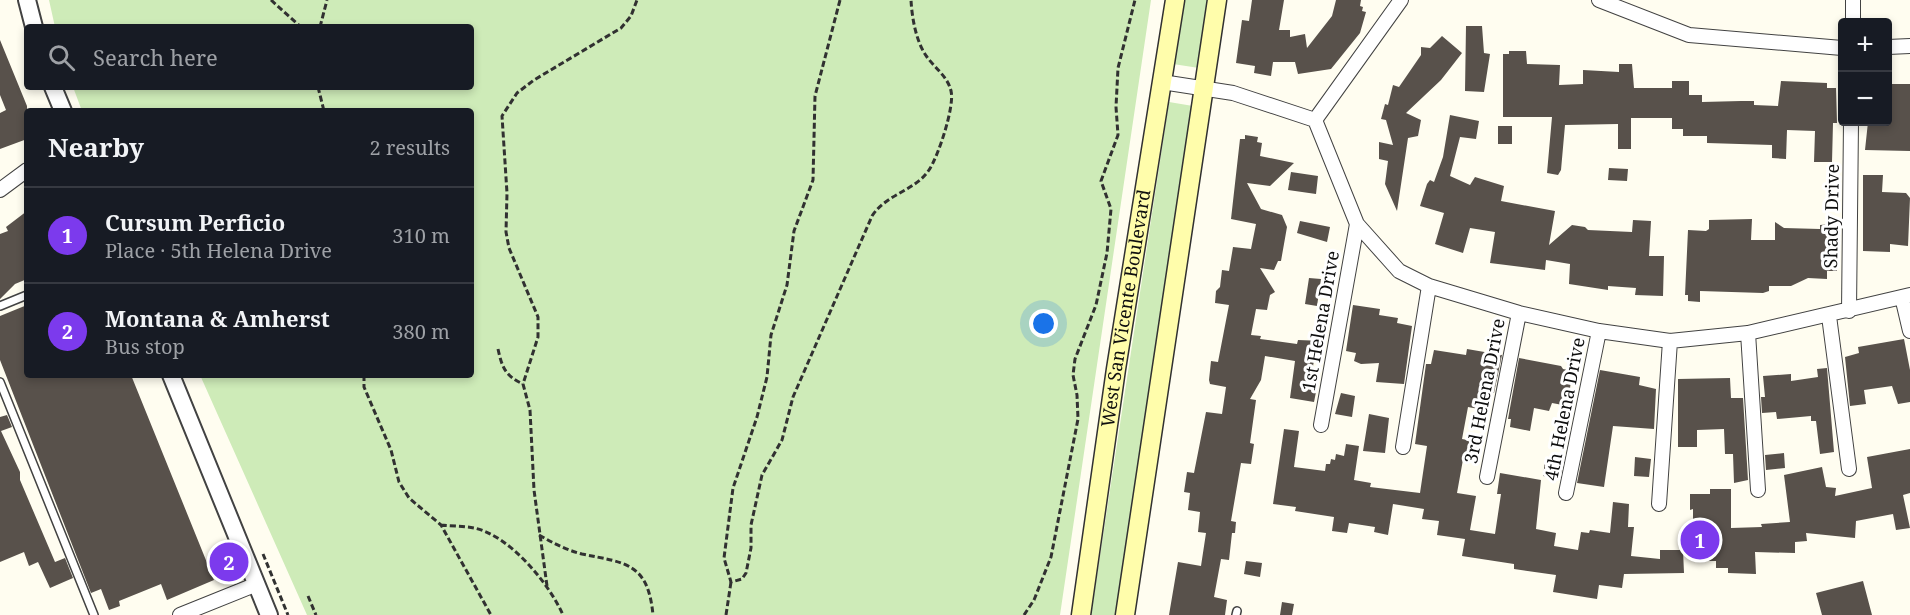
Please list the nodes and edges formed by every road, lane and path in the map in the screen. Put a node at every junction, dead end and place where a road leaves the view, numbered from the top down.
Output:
1 (27, 0) edge
2 (271, 0) edge
3 (327, 0) edge
4 (637, 0) edge
5 (840, 0) edge
6 (911, 0) edge
7 (1135, 0) edge
8 (1175, 0) edge
9 (1217, 0) edge
10 (1401, 0) edge
11 (1599, 0) edge
12 (1853, 0) edge
13 (1853, 18) edge
14 (33, 24) edge
15 (298, 24) edge
16 (321, 24) edge
17 (1910, 46) edge
18 (1892, 47) edge
19 (1838, 48) edge
20 (1162, 82) junction
21 (1205, 89) junction
22 (54, 90) edge
23 (319, 90) edge
24 (62, 108) edge
25 (323, 108) edge
26 (1315, 120) junction
27 (1851, 126) edge
28 (24, 172) edge
29 (0, 190) edge
30 (1356, 224) junction
31 (1429, 286) junction
32 (24, 296) edge
33 (1906, 296) edge
34 (0, 306) edge
35 (1849, 311) junction
36 (1519, 313) junction
37 (1828, 316) junction
38 (1599, 331) junction
39 (1910, 332) edge
40 (1748, 333) junction
41 (1670, 341) junction
42 (498, 349) dead end
43 (172, 378) edge
44 (364, 378) edge
45 (0, 382) edge
46 (523, 384) junction
47 (1321, 425) dead end
48 (1403, 447) dead end
49 (1849, 469) dead end
50 (1487, 477) dead end
51 (1758, 490) dead end
52 (1566, 493) dead end
53 (1659, 504) dead end
54 (441, 525) junction
55 (539, 535) junction
56 (731, 582) junction
57 (257, 584) junction
58 (547, 586) junction
59 (308, 596) dead end
60 (94, 615) edge
61 (180, 615) edge
62 (269, 615) edge
63 (316, 615) edge
64 (491, 615) edge
65 (563, 615) edge
66 (653, 615) edge
67 (726, 615) edge
68 (1024, 615) edge
69 (1081, 615) edge
70 (1125, 615) edge

1 - 14 street
2 - 15 path
3 - 16 path
4 - 46 path
5 - 56 path
6 - 56 path
7 - 68 path
8 - 20 main road, West San Vicente Boulevard
9 - 21 main road
10 - 26 street
11 - 19 street
12 - 13 street
17 - 18 street
20 - 21 street
20 - 69 main road, West San Vicente Boulevard
21 - 26 street
21 - 70 main road
22 - 24 street
23 - 25 path
26 - 30 street
27 - 35 street, Shady Drive
28 - 29 street
30 - 31 street
30 - 47 street, 1st Helena Drive
31 - 36 street
31 - 48 street
32 - 34 lane
33 - 35 street
33 - 39 street
35 - 37 street
36 - 38 street
36 - 50 street, 3rd Helena Drive
37 - 40 street
37 - 49 street
38 - 41 street
38 - 52 street, 4th Helena Drive
40 - 41 street
40 - 51 street
41 - 53 street
42 - 46 path
43 - 57 street
44 - 54 path
45 - 60 lane
46 - 55 path
54 - 58 path
54 - 64 path
55 - 58 path
55 - 66 path
56 - 67 path
57 - 61 street
57 - 62 street
58 - 65 path
59 - 63 path

